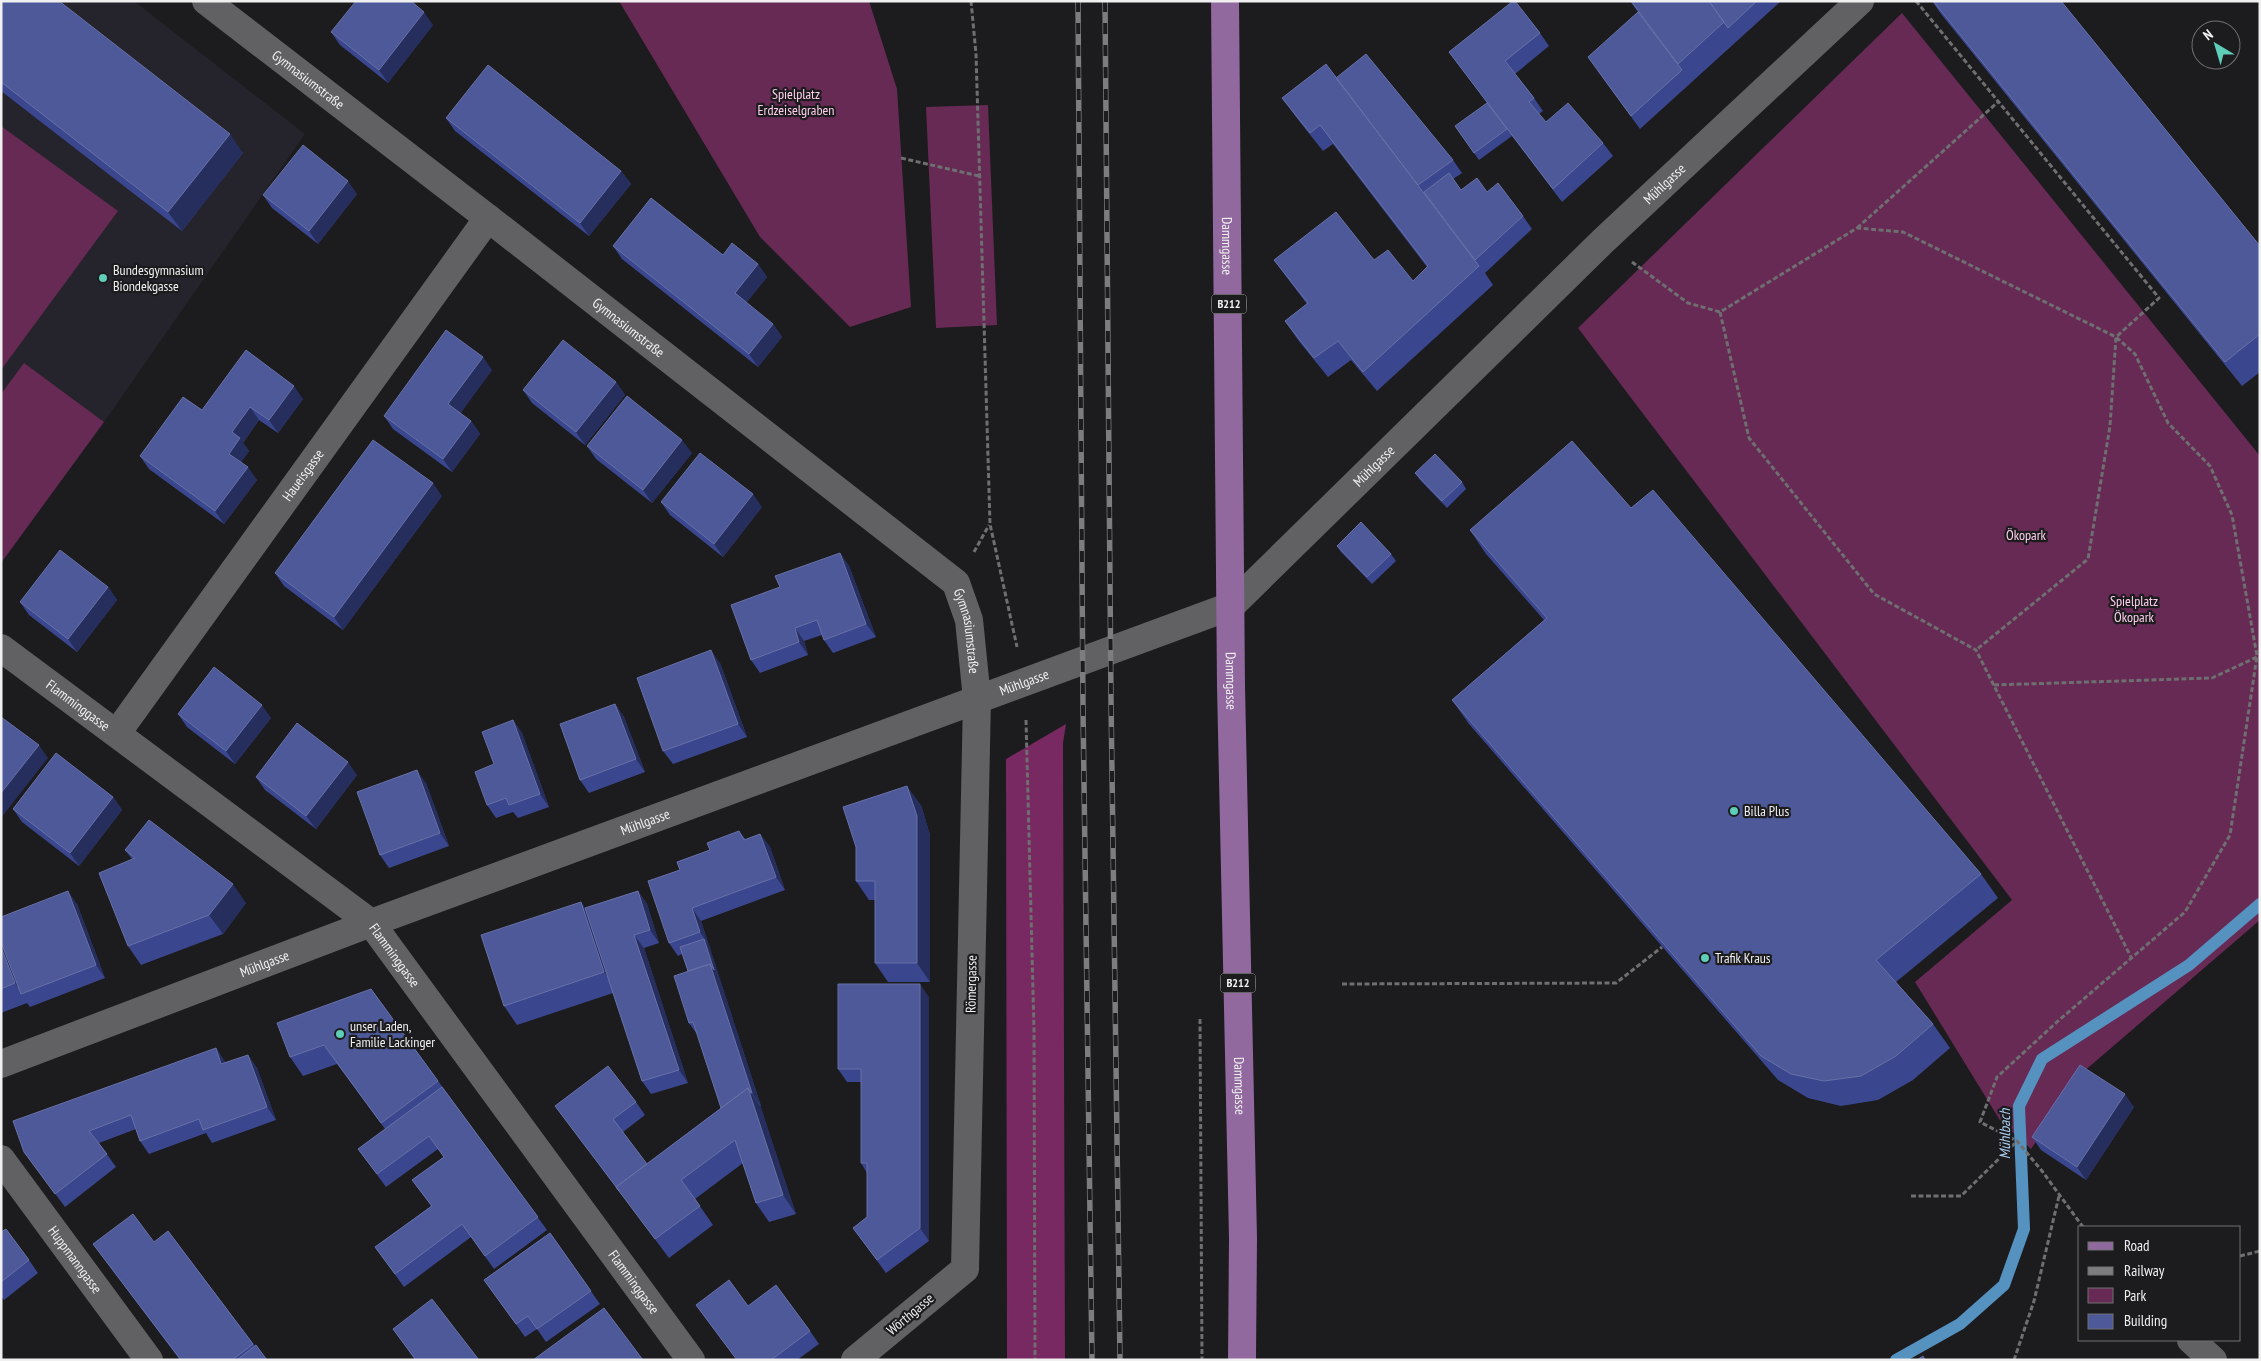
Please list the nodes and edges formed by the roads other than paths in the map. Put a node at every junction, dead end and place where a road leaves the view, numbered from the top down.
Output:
1 (206, 1) edge
2 (1225, 1) edge
3 (1860, 1) edge
4 (488, 218) junction
5 (1231, 606) junction
6 (1, 648) edge
7 (978, 699) junction
8 (117, 733) junction
9 (371, 923) junction
10 (1, 1064) edge
11 (1, 1159) edge
12 (965, 1269) joint
13 (2192, 1341) edge
14 (149, 1360) edge
15 (691, 1360) edge
16 (855, 1360) edge
17 (1242, 1360) edge
18 (2213, 1360) edge

1 - 4 street, Gymnasiumstraße
2 - 5 main road, Dammgasse / B212
3 - 5 street, Mühlgasse
4 - 7 street, Gymnasiumstraße
4 - 8 street, Haueisgasse
5 - 7 street, Mühlgasse
5 - 17 main road, Dammgasse / B212
6 - 8 street, Flamminggasse
7 - 9 street, Mühlgasse
7 - 12 street, Römergasse
8 - 9 street, Flamminggasse
9 - 10 street, Mühlgasse
9 - 15 street, Flamminggasse
11 - 14 street, Huppmanngasse
12 - 16 street, Wörthgasse
13 - 18 street

